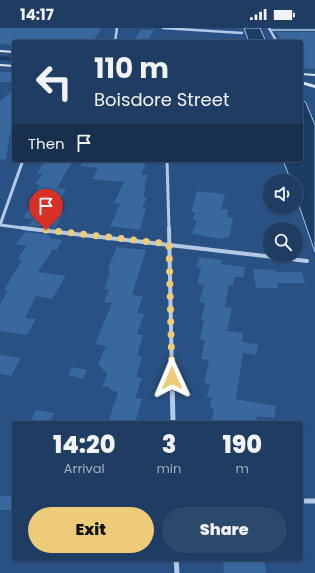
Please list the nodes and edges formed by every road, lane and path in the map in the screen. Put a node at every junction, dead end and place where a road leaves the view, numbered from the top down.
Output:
1 (117, 28) edge
2 (163, 28) edge
3 (270, 29) edge
4 (315, 30) edge
5 (242, 33) dead end
6 (115, 40) edge
7 (276, 40) edge
8 (0, 51) edge
9 (12, 52) edge
10 (0, 65) edge
11 (12, 66) edge
12 (303, 74) edge
13 (315, 75) edge
14 (303, 83) edge
15 (303, 88) edge
16 (315, 88) edge
17 (22, 162) edge
18 (167, 162) edge
19 (0, 225) edge
20 (169, 244) junction
21 (307, 261) dead end
22 (173, 421) edge
23 (303, 501) edge
24 (315, 501) edge
25 (176, 561) edge
26 (177, 573) edge

1 - 6 street
2 - 5 street
3 - 4 lane
3 - 7 street
8 - 9 main road
10 - 11 main road
12 - 13 main road
14 - 16 main road
15 - 16 main road
17 - 19 street
18 - 20 street
19 - 20 street
20 - 21 street
20 - 22 street
23 - 24 street
25 - 26 street

